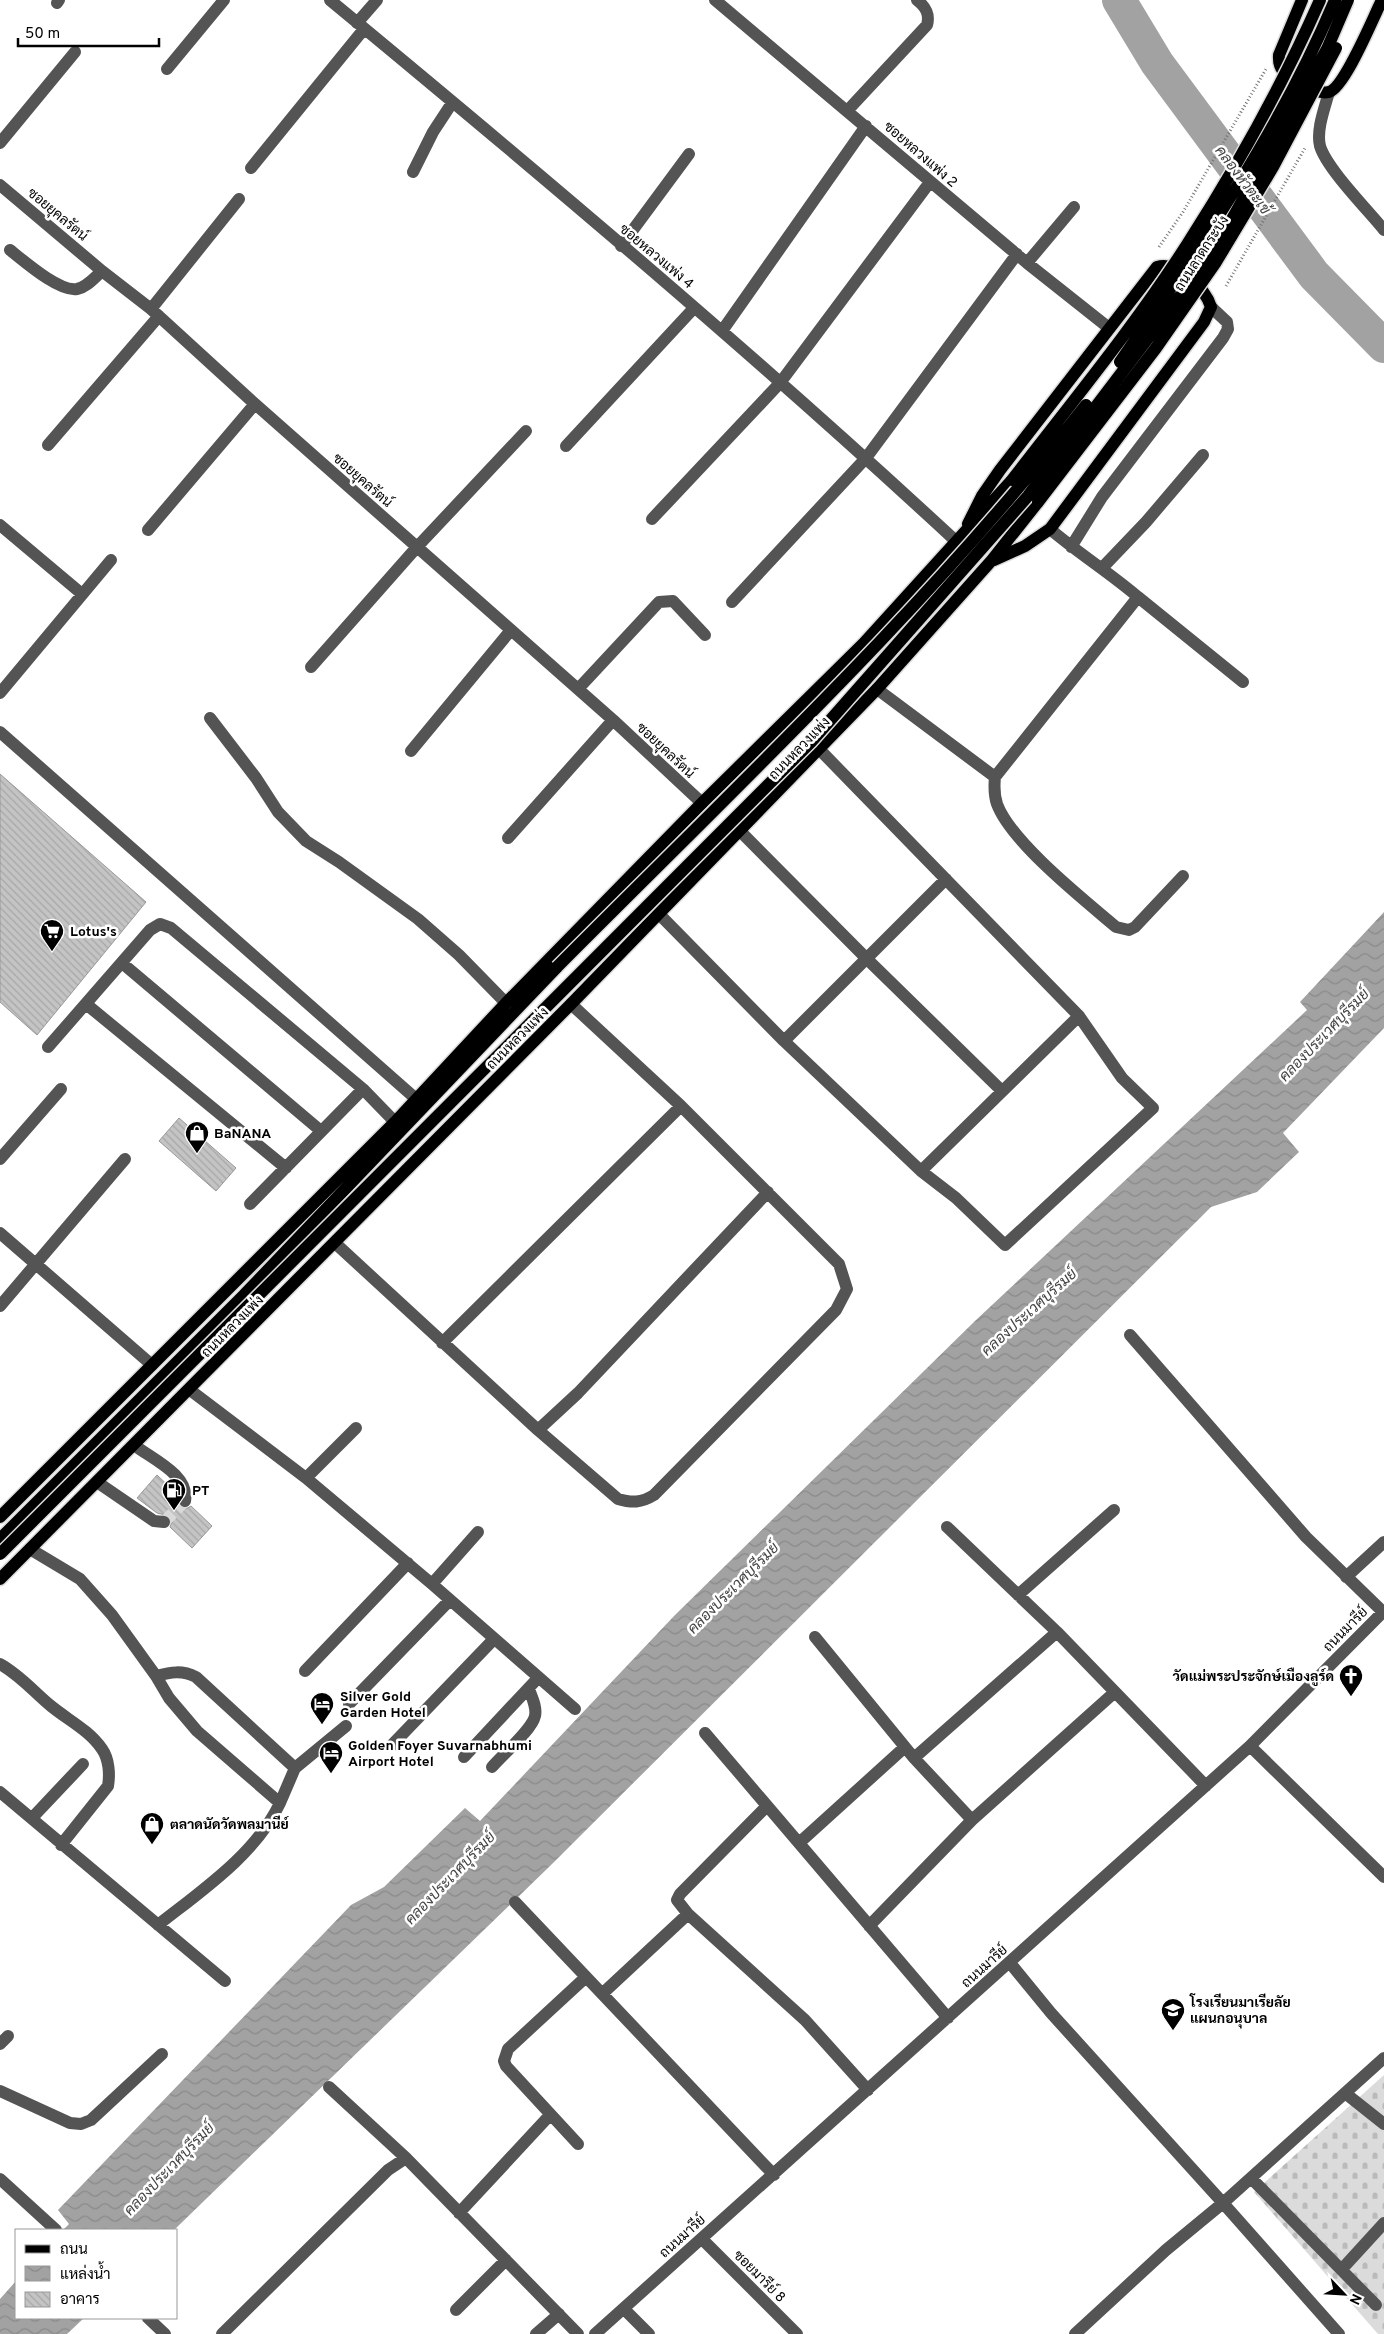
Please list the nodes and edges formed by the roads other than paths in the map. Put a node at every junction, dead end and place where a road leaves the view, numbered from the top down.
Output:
1 (224, 0) edge
2 (330, 0) edge
3 (377, 0) edge
4 (715, 0) edge
5 (918, 0) edge
6 (1302, 0) edge
7 (1320, 0) edge
8 (1335, 0) edge
9 (1348, 0) edge
10 (1357, 0) edge
11 (1382, 0) edge
12 (360, 26) junction
13 (75, 52) dead end
14 (167, 69) dead end
15 (1329, 92) junction
16 (452, 103) junction
17 (848, 110) junction
18 (866, 126) junction
19 (0, 143) edge
20 (689, 154) dead end
21 (251, 168) dead end
22 (413, 172) dead end
23 (930, 182) junction
24 (0, 185) edge
25 (239, 199) dead end
26 (1074, 207) dead end
27 (1384, 230) edge
28 (621, 246) junction
29 (10, 250) dead end
30 (1017, 254) junction
31 (1027, 263) junction
32 (102, 271) junction
33 (694, 308) junction
34 (1211, 308) junction
35 (155, 312) junction
36 (1109, 328) junction
37 (722, 331) junction
38 (780, 383) junction
39 (255, 404) junction
40 (526, 431) dead end
41 (48, 446) dead end
42 (566, 446) dead end
43 (1203, 455) dead end
44 (866, 458) junction
45 (1012, 480) joint
46 (1038, 502) joint
47 (652, 519) dead end
48 (1, 528) edge
49 (1050, 529) junction
50 (148, 530) dead end
51 (959, 541) junction
52 (417, 547) junction
53 (1071, 547) junction
54 (111, 560) dead end
55 (992, 560) junction
56 (1103, 567) junction
57 (82, 594) junction
58 (1138, 597) junction
59 (732, 602) dead end
60 (511, 630) junction
61 (705, 635) dead end
62 (311, 667) dead end
63 (1243, 682) dead end
64 (578, 689) junction
65 (877, 689) junction
66 (0, 693) edge
67 (210, 718) dead end
68 (613, 720) junction
69 (0, 732) edge
70 (819, 749) junction
71 (411, 751) dead end
72 (995, 777) junction
73 (702, 804) junction
74 (740, 830) junction
75 (508, 838) dead end
76 (1183, 876) dead end
77 (946, 879) junction
78 (659, 914) junction
79 (867, 959) junction
80 (122, 963) junction
81 (506, 1003) junction
82 (86, 1004) junction
83 (571, 1004) junction
84 (1079, 1016) junction
85 (784, 1041) junction
86 (48, 1048) dead end
87 (61, 1089) dead end
88 (363, 1089) junction
89 (1002, 1090) junction
90 (416, 1098) junction
91 (681, 1106) junction
92 (395, 1122) junction
93 (321, 1131) junction
94 (0, 1159) edge
95 (125, 1159) dead end
96 (286, 1168) junction
97 (921, 1172) junction
98 (768, 1192) junction
99 (250, 1204) dead end
100 (0, 1233) edge
101 (335, 1243) junction
102 (36, 1264) junction
103 (0, 1306) edge
104 (1130, 1336) dead end
105 (442, 1343) junction
106 (152, 1365) junction
107 (190, 1390) junction
108 (356, 1428) dead end
109 (538, 1430) junction
110 (134, 1446) junction
111 (306, 1478) junction
112 (97, 1482) junction
113 (185, 1501) dead end
114 (1114, 1510) dead end
115 (0, 1517) edge
116 (164, 1522) dead end
117 (947, 1527) dead end
118 (478, 1532) dead end
119 (0, 1539) edge
120 (1384, 1542) edge
121 (30, 1549) junction
122 (0, 1554) edge
123 (408, 1563) junction
124 (1346, 1577) junction
125 (0, 1578) edge
126 (432, 1584) junction
127 (1018, 1595) junction
128 (450, 1600) junction
129 (1383, 1612) edge
130 (1057, 1632) junction
131 (815, 1637) dead end
132 (494, 1639) junction
133 (0, 1664) edge
134 (305, 1671) dead end
135 (156, 1676) junction
136 (538, 1678) junction
137 (529, 1689) junction
138 (1115, 1692) junction
139 (349, 1704) dead end
140 (575, 1709) dead end
141 (346, 1726) dead end
142 (705, 1733) dead end
143 (391, 1746) dead end
144 (1250, 1746) junction
145 (905, 1747) junction
146 (464, 1757) dead end
147 (914, 1758) junction
148 (84, 1764) dead end
149 (492, 1767) dead end
150 (295, 1768) junction
151 (1206, 1786) junction
152 (0, 1792) edge
153 (280, 1803) junction
154 (767, 1806) junction
155 (32, 1818) junction
156 (972, 1820) junction
157 (799, 1843) junction
158 (62, 1845) junction
159 (1384, 1877) edge
160 (515, 1902) dead end
161 (688, 1914) junction
162 (158, 1925) junction
163 (869, 1926) junction
164 (1010, 1963) junction
165 (586, 1977) junction
166 (225, 1981) dead end
167 (602, 1994) junction
168 (948, 2018) junction
169 (162, 2054) dead end
170 (1384, 2058) edge
171 (329, 2087) dead end
172 (868, 2090) junction
173 (0, 2091) edge
174 (1345, 2093) junction
175 (550, 2115) junction
176 (1384, 2124) edge
177 (578, 2144) dead end
178 (406, 2158) junction
179 (774, 2175) junction
180 (1251, 2178) junction
181 (4, 2182) edge
182 (1223, 2203) junction
183 (459, 2213) junction
184 (1384, 2223) edge
185 (55, 2229) edge
186 (702, 2239) junction
187 (506, 2260) junction
188 (1342, 2269) junction
189 (1376, 2305) dead end
190 (624, 2308) junction
191 (456, 2310) dead end
192 (558, 2314) junction
193 (149, 2319) edge
194 (165, 2334) edge
195 (222, 2334) edge
196 (536, 2334) edge
197 (578, 2334) edge
198 (595, 2334) edge
199 (650, 2334) edge
200 (797, 2334) edge
201 (1075, 2334) edge
202 (1339, 2334) edge

1 - 14 street
2 - 12 street, ซอยหลวงแพ่ง 4
3 - 12 street
4 - 17 street, ซอยหลวงแพ่ง 2
5 - 17 street
6 - 15 main road
7 - 45 main road, ถนนลาดกระบัง, bridge
8 - 119 main road, bridge
9 - 122 main road, bridge
10 - 46 main road, ถนนลาดกระบัง, bridge
11 - 15 main road
12 - 16 street, ซอยหลวงแพ่ง 4
12 - 21 street
13 - 19 street
15 - 27 street
16 - 22 street
16 - 28 street, ซอยหลวงแพ่ง 4
17 - 18 street, ซอยหลวงแพ่ง 2
18 - 23 street, ซอยหลวงแพ่ง 2
18 - 37 street
20 - 28 street
23 - 30 street, ซอยหลวงแพ่ง 2
23 - 38 street
24 - 32 street, ซอยยุคลรัตน์
25 - 35 street
26 - 31 street
28 - 33 street, ซอยหลวงแพ่ง 4
29 - 32 street
30 - 31 street, ซอยหลวงแพ่ง 2
30 - 44 street
31 - 36 street, ซอยหลวงแพ่ง 2
32 - 35 street, ซอยยุคลรัตน์
33 - 37 street, ซอยหลวงแพ่ง 4
33 - 42 street
34 - 36 main road
34 - 49 main road
34 - 53 street
35 - 39 street, ซอยยุคลรัตน์
35 - 41 street
36 - 51 main road
37 - 38 street, ซอยหลวงแพ่ง 4
38 - 44 street, ซอยหลวงแพ่ง 4
38 - 47 street
39 - 50 street
39 - 52 street, ซอยยุคลรัตน์
40 - 52 street
43 - 56 street
44 - 51 street, ซอยหลวงแพ่ง 4
44 - 59 street
45 - 51 main road, ถนนหลวงแพ่ง
46 - 55 main road, ถนนหลวงแพ่ง
48 - 57 street
49 - 53 street
49 - 55 main road
51 - 73 main road, ถนนหลวงแพ่ง
52 - 60 street, ซอยยุคลรัตน์
52 - 62 street
53 - 56 street
54 - 57 street
55 - 65 main road, ถนนหลวงแพ่ง
56 - 58 street
57 - 66 street
58 - 63 street
58 - 72 street
60 - 64 street, ซอยยุคลรัตน์
60 - 71 street
61 - 64 street
64 - 68 street, ซอยยุคลรัตน์
65 - 70 main road, ถนนหลวงแพ่ง
65 - 72 street
67 - 81 street
68 - 73 street, ซอยยุคลรัตน์
68 - 75 street
69 - 90 street
70 - 74 main road, ถนนหลวงแพ่ง
70 - 77 street
72 - 76 street
73 - 81 main road, ถนนหลวงแพ่ง
74 - 78 main road, ถนนหลวงแพ่ง
74 - 79 street
77 - 79 street
77 - 84 street
78 - 83 main road, ถนนหลวงแพ่ง
78 - 85 street
79 - 85 street
79 - 89 street
80 - 82 street
80 - 88 street
80 - 93 street
81 - 90 main road, ถนนหลวงแพ่ง
82 - 86 street
82 - 96 street
83 - 91 street
83 - 101 main road, ถนนหลวงแพ่ง
84 - 89 street
84 - 97 street
85 - 97 street
87 - 94 street
88 - 92 street
88 - 93 street
89 - 97 street
90 - 92 main road, ถนนหลวงแพ่ง
91 - 98 street
91 - 105 street
92 - 106 main road, ถนนหลวงแพ่ง
93 - 96 street
95 - 102 street
96 - 99 street
98 - 109 street
98 - 109 street
100 - 102 street
101 - 105 street
101 - 107 main road, ถนนหลวงแพ่ง
102 - 103 street
102 - 106 street
104 - 124 street
105 - 109 street
106 - 115 main road, ถนนหลวงแพ่ง
107 - 110 main road, ถนนหลวงแพ่ง
107 - 111 street
108 - 111 street
110 - 112 main road, ถนนหลวงแพ่ง
110 - 113 street
111 - 123 street
112 - 116 street
112 - 121 main road, ถนนหลวงแพ่ง
114 - 127 street
117 - 127 street
118 - 126 street
120 - 124 street
121 - 125 main road, ถนนหลวงแพ่ง
121 - 135 street
123 - 126 street
123 - 134 street
124 - 129 street
126 - 128 street
127 - 130 street
128 - 132 street
128 - 139 street
129 - 144 street, ถนนมารีย์
130 - 138 street
130 - 147 street
131 - 145 street
132 - 136 street
132 - 143 street
133 - 158 street
135 - 150 street
135 - 153 street
136 - 137 street
136 - 140 street
137 - 146 street
137 - 149 street
138 - 151 street
138 - 156 street
141 - 150 street
142 - 154 street
144 - 151 street, ถนนมารีย์
144 - 159 street
145 - 147 street
145 - 157 street
147 - 156 street
148 - 155 street
150 - 153 street
151 - 164 street, ถนนมารีย์
152 - 155 street
153 - 162 street
154 - 157 street
154 - 161 street
155 - 158 street
156 - 163 street
157 - 163 street
158 - 162 street
160 - 165 street
161 - 167 street
161 - 172 street
162 - 166 street
163 - 168 street
164 - 168 street, ถนนมารีย์
164 - 182 street
165 - 167 street
165 - 175 street
167 - 179 street
168 - 172 street, ถนนมารีย์
169 - 173 street
170 - 174 street
171 - 178 street
172 - 179 street, ถนนมารีย์
174 - 176 street
174 - 180 street
175 - 177 street
175 - 183 street
178 - 183 street
178 - 195 street
179 - 186 street, ถนนมารีย์
180 - 182 street
180 - 188 street
181 - 185 street
182 - 201 street
182 - 202 street
183 - 187 street
184 - 188 street
186 - 190 street, ถนนมารีย์
186 - 200 street, ซอยมารีย์ 8
187 - 191 street
187 - 192 street
188 - 189 street
190 - 198 street, ถนนมารีย์
190 - 199 street
192 - 196 street
192 - 197 street
193 - 194 street

